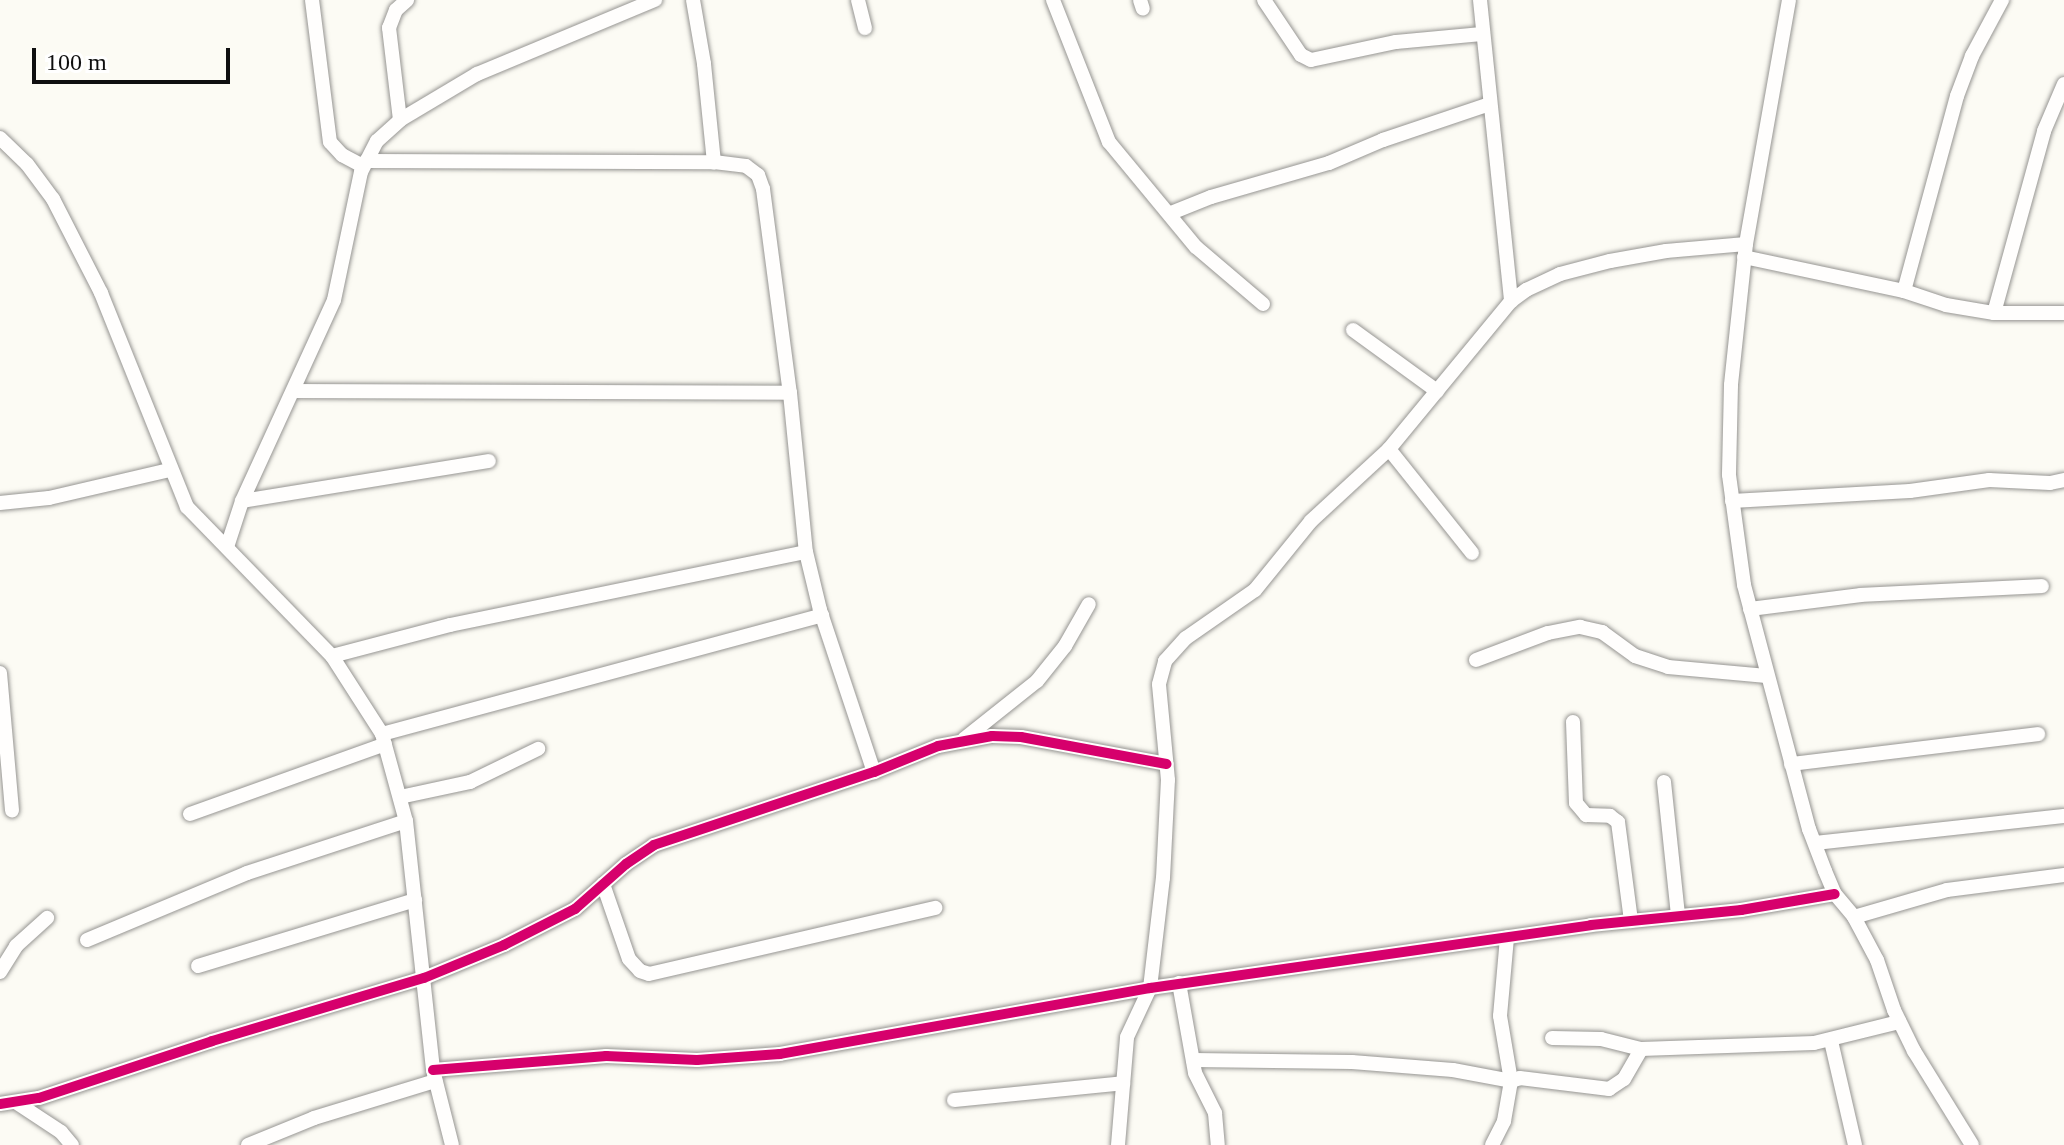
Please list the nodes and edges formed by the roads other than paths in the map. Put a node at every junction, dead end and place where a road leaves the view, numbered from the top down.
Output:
1 (312, 0) edge
2 (407, 0) edge
3 (655, 0) edge
4 (693, 0) edge
5 (858, 0) edge
6 (1053, 0) edge
7 (1264, 0) edge
8 (1480, 0) edge
9 (1789, 0) edge
10 (2002, 0) edge
11 (865, 28) dead end
12 (1482, 34) junction
13 (2064, 84) edge
14 (1490, 104) junction
15 (400, 120) junction
16 (0, 138) edge
17 (714, 162) junction
18 (364, 164) junction
19 (1171, 213) junction
20 (1745, 251) junction
21 (1904, 291) junction
22 (1511, 301) junction
23 (1263, 304) dead end
24 (1994, 313) junction
25 (2064, 313) edge
26 (1353, 330) dead end
27 (294, 391) junction
28 (1437, 391) junction
29 (790, 393) junction
30 (1389, 449) junction
31 (489, 461) dead end
32 (169, 470) junction
33 (2064, 480) edge
34 (242, 501) junction
35 (1732, 501) junction
36 (0, 503) edge
37 (227, 547) junction
38 (806, 552) junction
39 (1472, 553) dead end
40 (2042, 586) dead end
41 (1089, 604) dead end
42 (1750, 609) junction
43 (822, 615) junction
44 (332, 656) junction
45 (1476, 660) dead end
46 (0, 673) edge
47 (1767, 676) junction
48 (1573, 722) dead end
49 (2038, 734) dead end
50 (384, 739) junction
51 (963, 740) junction
52 (538, 749) dead end
53 (1167, 764) junction
54 (1791, 764) junction
55 (874, 772) junction
56 (1664, 782) dead end
57 (400, 797) junction
58 (12, 810) dead end
59 (190, 814) dead end
60 (2064, 816) edge
61 (406, 821) junction
62 (1815, 843) junction
63 (2064, 875) edge
64 (603, 884) junction
65 (1835, 894) junction
66 (415, 900) junction
67 (936, 908) dead end
68 (1678, 915) junction
69 (1854, 917) junction
70 (47, 918) dead end
71 (1631, 921) junction
72 (1507, 937) junction
73 (87, 940) dead end
74 (198, 966) dead end
75 (0, 972) edge
76 (424, 978) junction
77 (1179, 983) junction
78 (1150, 988) junction
79 (1899, 1022) junction
80 (1552, 1038) dead end
81 (1831, 1041) junction
82 (1641, 1049) junction
83 (1193, 1060) junction
84 (434, 1075) junction
85 (1511, 1081) junction
86 (1123, 1083) junction
87 (954, 1100) dead end
88 (17, 1103) junction
89 (0, 1104) edge
90 (72, 1145) edge
91 (248, 1145) edge
92 (452, 1145) edge
93 (1118, 1145) edge
94 (1218, 1145) edge
95 (1492, 1145) edge
96 (1855, 1145) edge
97 (1972, 1145) edge

1 - 18 street
2 - 15 street
3 - 15 street
4 - 17 street
5 - 11 street
6 - 19 street
7 - 12 street
8 - 12 street
9 - 20 street
10 - 21 street
12 - 14 street
13 - 24 street
14 - 19 street
14 - 22 street
15 - 18 street
16 - 32 street
17 - 18 street
17 - 29 street
18 - 27 street
19 - 23 street
20 - 21 street
20 - 22 street
20 - 35 street
21 - 24 street
22 - 28 street
24 - 25 street
26 - 28 street
27 - 29 street
27 - 34 street
28 - 30 street
29 - 38 street
30 - 39 street
30 - 53 street
31 - 34 street
32 - 36 street
32 - 37 street
33 - 35 street
34 - 37 street
35 - 42 street
37 - 44 street
38 - 43 street
38 - 44 street
40 - 42 street
41 - 51 street
42 - 47 street
43 - 50 street
43 - 55 street
44 - 50 street
45 - 47 street
46 - 58 street
47 - 54 street
48 - 71 street
49 - 54 street
50 - 57 street
50 - 59 street
51 - 53 street
51 - 55 street
52 - 57 street
53 - 78 street
54 - 62 street
55 - 64 street
56 - 68 street
57 - 61 street
60 - 62 street
61 - 66 street
61 - 73 street
62 - 65 street
63 - 69 street
64 - 67 street
64 - 76 street
65 - 68 street
65 - 69 street
66 - 74 street
66 - 76 street
68 - 71 street
69 - 79 street
70 - 75 street
71 - 72 street
72 - 77 street
72 - 85 street
76 - 84 street
76 - 88 street
77 - 78 street
77 - 83 street
78 - 84 street
78 - 86 street
79 - 81 street
79 - 97 street
80 - 82 street
81 - 82 street
81 - 96 street
82 - 85 street
83 - 85 street
83 - 94 street
84 - 91 street
84 - 92 street
85 - 95 street
86 - 87 street
86 - 93 street
88 - 89 street
88 - 90 street

